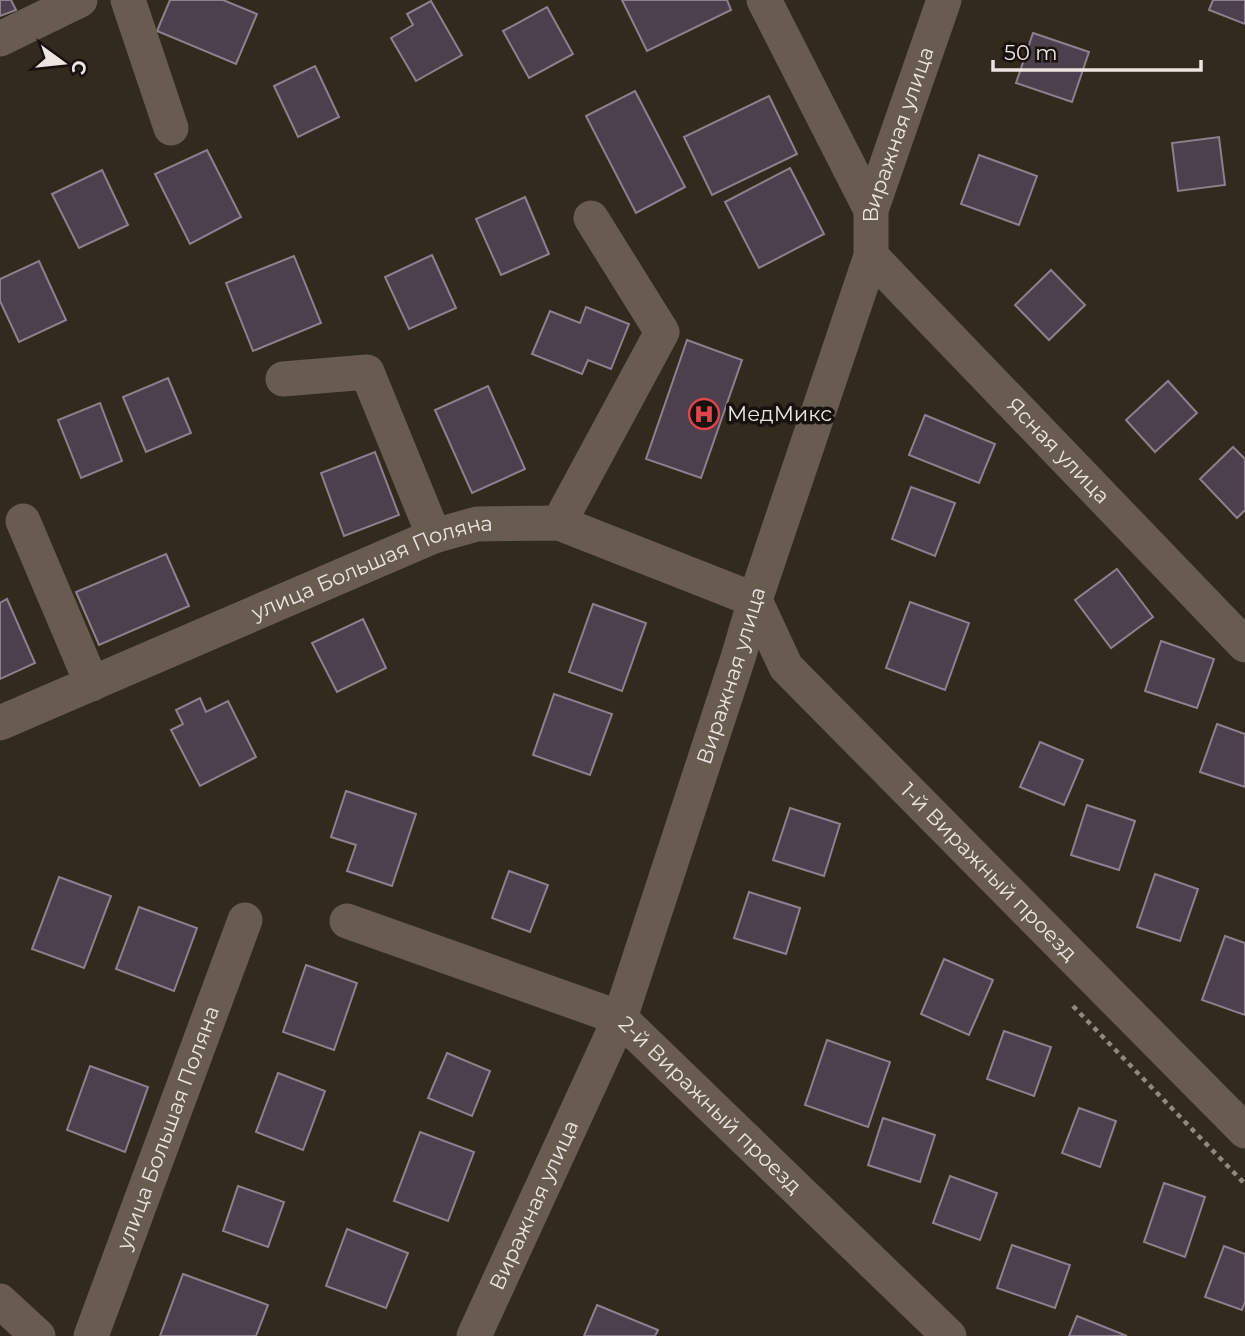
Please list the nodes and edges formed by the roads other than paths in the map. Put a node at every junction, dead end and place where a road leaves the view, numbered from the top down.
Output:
1 (80, 0) edge
2 (128, 0) edge
3 (764, 0) edge
4 (944, 0) edge
5 (0, 39) edge
6 (172, 128) dead end
7 (871, 210) junction
8 (591, 218) dead end
9 (871, 257) junction
10 (283, 379) dead end
11 (23, 522) dead end
12 (559, 523) junction
13 (434, 536) junction
14 (755, 600) junction
15 (1245, 645) edge
16 (92, 684) junction
17 (0, 723) edge
18 (245, 920) dead end
19 (346, 921) dead end
20 (620, 1018) junction
21 (1245, 1131) edge
22 (0, 1301) edge
23 (38, 1336) edge
24 (91, 1336) edge
25 (474, 1336) edge
26 (949, 1336) edge

1 - 5 street
2 - 6 street
3 - 7 street
4 - 7 street, Виражная улица
7 - 9 street, Виражная улица
8 - 12 street
9 - 14 street, Виражная улица
9 - 15 street, Ясная улица
10 - 13 street
11 - 16 street
12 - 13 street, улица Большая Поляна
12 - 14 street, улица Большая Поляна
13 - 16 street, улица Большая Поляна
14 - 20 street, Виражная улица
14 - 21 street, 1-й Виражный проезд
16 - 17 street, улица Большая Поляна
18 - 24 street, улица Большая Поляна
19 - 20 street, 2-й Виражный проезд
20 - 25 street, Виражная улица
20 - 26 street, 2-й Виражный проезд
22 - 23 street

